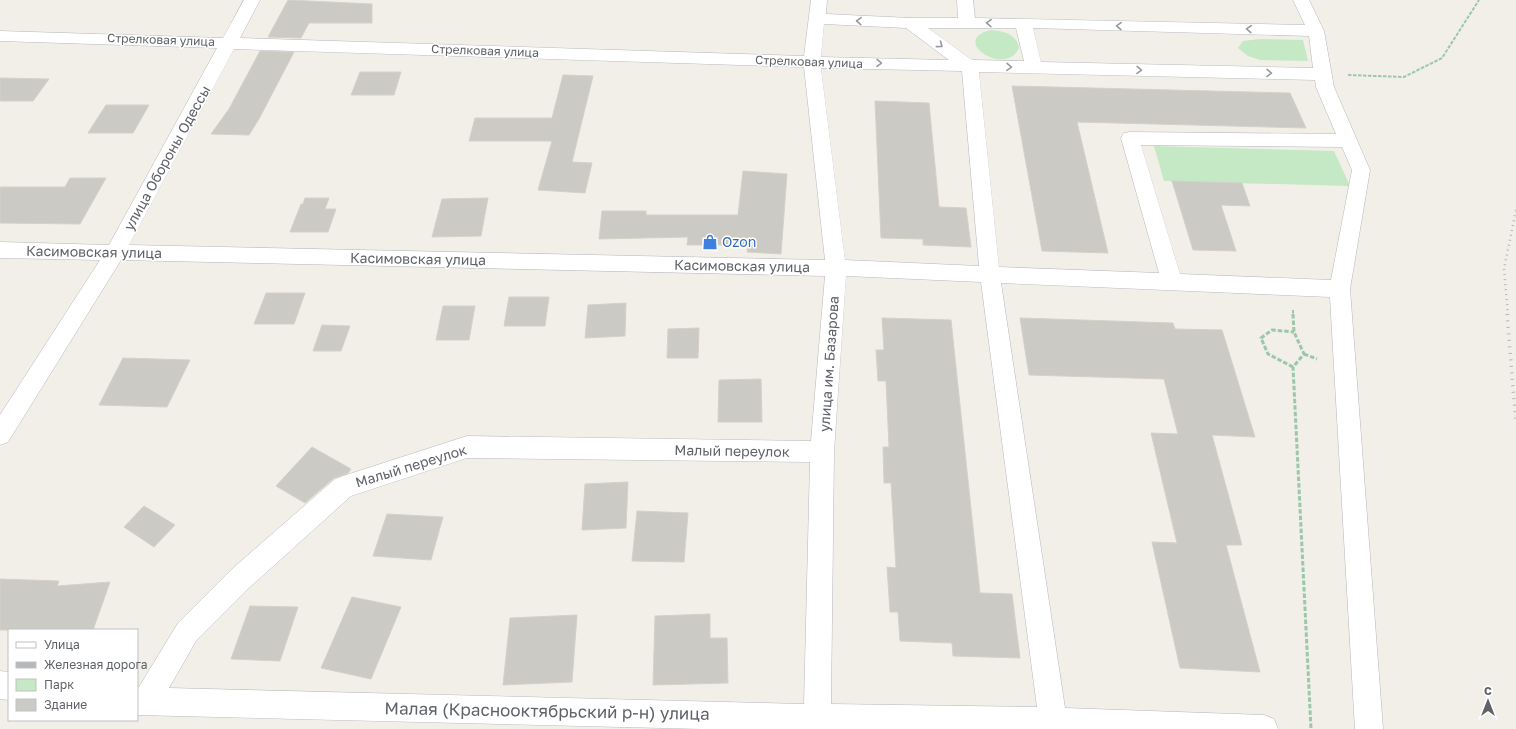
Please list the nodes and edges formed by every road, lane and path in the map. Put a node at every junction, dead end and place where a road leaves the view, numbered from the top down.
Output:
1 (252, 0) edge
2 (819, 0) edge
3 (965, 0) edge
4 (1301, 0) edge
5 (1480, 0) edge
6 (818, 19) junction
7 (967, 22) junction
8 (910, 23) junction
9 (1023, 23) junction
10 (1316, 31) junction
11 (0, 36) edge
12 (230, 42) junction
13 (812, 62) junction
14 (970, 66) junction
15 (1034, 68) junction
16 (1323, 74) junction
17 (1348, 141) junction
18 (0, 250) edge
19 (115, 253) junction
20 (836, 268) junction
21 (990, 275) junction
22 (1172, 282) junction
23 (1292, 287) junction
24 (1340, 289) junction
25 (1294, 332) junction
26 (1293, 366) junction
27 (0, 435) edge
28 (822, 452) junction
29 (141, 701) edge
30 (818, 723) edge
31 (1053, 725) edge
32 (1264, 729) edge
33 (1311, 729) edge
34 (1369, 729) edge

1 - 12 street, улица Обороны Одессы
2 - 6 street, улица им. Базарова
3 - 7 street
4 - 10 street
5 - 16 path
8 -> 6 street
6 - 13 street, улица им. Базарова
7 - 8 street
9 -> 7 street
8 -> 14 street
10 -> 9 street
9 - 15 street
10 - 16 street
11 - 12 street, Стрелковая улица
12 - 13 street, Стрелковая улица
12 - 19 street, улица Обороны Одессы
13 -> 14 street, Стрелковая улица
13 - 20 street, улица им. Базарова
14 -> 15 street, Стрелковая улица
14 - 21 street
15 -> 16 street, Стрелковая улица
16 - 17 street
17 - 22 street
17 - 24 street
18 - 19 street, Касимовская улица
19 - 20 street, Касимовская улица
19 - 27 street, улица Обороны Одессы
20 - 21 street, Касимовская улица
20 - 28 street, улица им. Базарова
21 - 22 street, Касимовская улица
21 - 31 street
22 - 23 street, Касимовская улица
23 - 24 street, Касимовская улица
23 - 25 path
24 - 34 street
25 - 26 path
25 - 26 path
26 - 33 path
28 - 29 street, Малый переулок
28 - 30 street, улица им. Базарова
29 - 30 street, Малая (Краснооктябрьский р-н) улица
30 - 31 street, Малая (Краснооктябрьский р-н) улица
31 - 32 street, Малая (Краснооктябрьский р-н) улица

